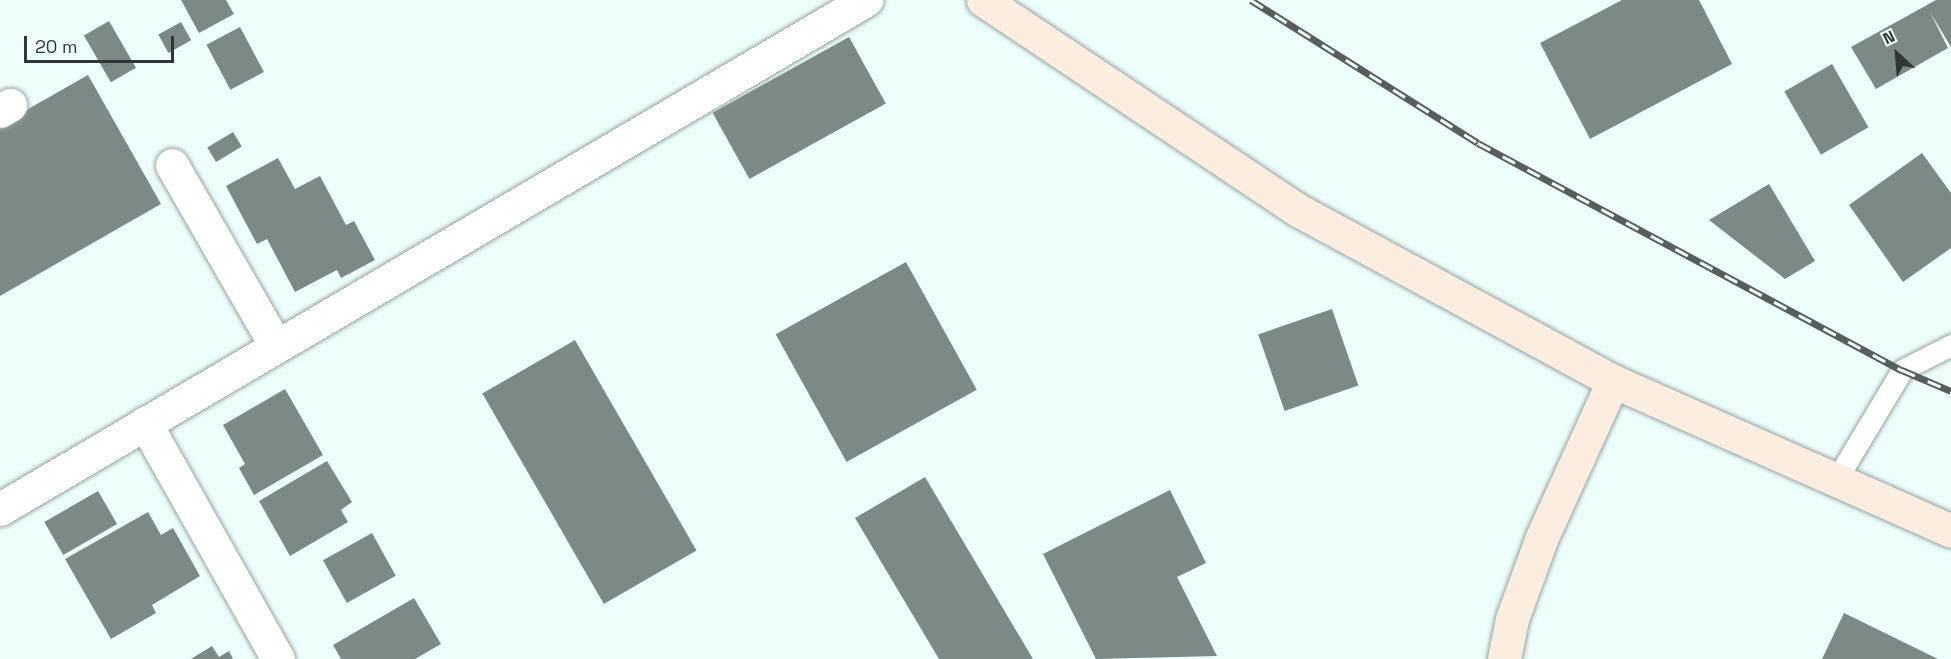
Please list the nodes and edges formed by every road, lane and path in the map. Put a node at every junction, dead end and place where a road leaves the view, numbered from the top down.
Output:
1 (866, 0) edge
2 (983, 0) edge
3 (172, 165) dead end
4 (1951, 345) edge
5 (276, 346) junction
6 (1612, 381) junction
7 (145, 423) junction
8 (1836, 480) junction
9 (4, 497) edge
10 (1951, 531) edge
11 (278, 659) edge
12 (1504, 659) edge

1 - 5 street
2 - 6 street
3 - 5 street
4 - 8 lane
5 - 7 street
6 - 8 street
6 - 12 street
7 - 9 street
7 - 11 street
8 - 10 street

